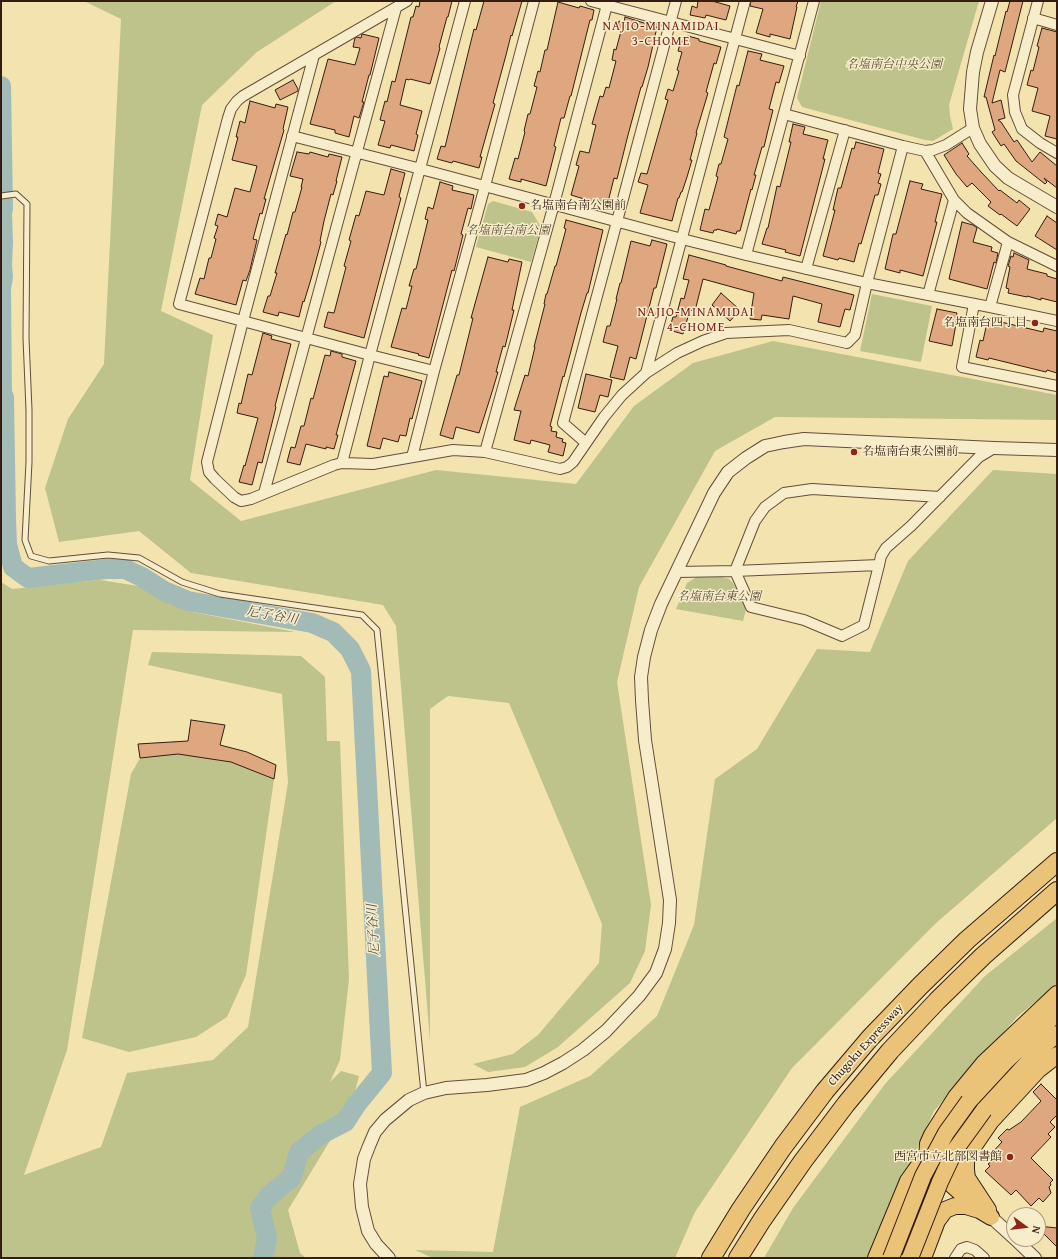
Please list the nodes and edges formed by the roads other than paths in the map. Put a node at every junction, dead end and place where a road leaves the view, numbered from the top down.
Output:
1 (407, 1) edge
2 (465, 1) edge
3 (534, 1) edge
4 (591, 1) edge
5 (676, 1) edge
6 (745, 1) edge
7 (814, 1) edge
8 (992, 1) edge
9 (1038, 1) edge
10 (607, 3) edge
11 (396, 8) junction
12 (1033, 18) junction
13 (670, 22) junction
14 (1057, 25) edge
15 (735, 39) junction
16 (314, 55) junction
17 (800, 56) junction
18 (784, 114) junction
19 (973, 128) junction
20 (845, 130) junction
21 (292, 136) junction
22 (903, 146) junction
23 (925, 151) junction
24 (356, 153) junction
25 (1057, 153) edge
26 (420, 169) junction
27 (485, 186) junction
28 (1, 196) edge
29 (954, 200) junction
30 (554, 204) junction
31 (1057, 207) edge
32 (617, 221) junction
33 (682, 239) junction
34 (1008, 242) junction
35 (746, 255) junction
36 (1057, 266) edge
37 (806, 269) junction
38 (868, 283) junction
39 (928, 295) junction
40 (974, 304) junction
41 (990, 307) junction
42 (243, 321) junction
43 (1057, 321) edge
44 (306, 338) junction
45 (370, 355) junction
46 (434, 371) junction
47 (646, 373) junction
48 (1057, 386) edge
49 (586, 443) junction
50 (994, 448) junction
51 (1057, 450) edge
52 (485, 452) junction
53 (412, 457) junction
54 (342, 463) junction
55 (264, 494) junction
56 (940, 497) junction
57 (879, 565) junction
58 (735, 571) junction
59 (676, 572) junction
60 (1057, 862) edge
61 (1057, 891) edge
62 (1057, 994) edge
63 (1057, 1013) edge
64 (1057, 1034) edge
65 (1057, 1054) edge
66 (424, 1093) junction
67 (927, 1160) junction
68 (986, 1210) junction
69 (1006, 1231) edge
70 (1023, 1247) edge
71 (389, 1258) edge
72 (711, 1258) edge
73 (738, 1258) edge
74 (876, 1258) edge
75 (891, 1258) edge
76 (910, 1258) edge
77 (923, 1258) edge
78 (955, 1258) edge
79 (984, 1258) edge
80 (1035, 1258) edge

1 - 11 street
2 - 26 street
3 - 27 street
4 - 10 street
5 - 13 street
6 - 15 street
7 - 17 street
8 - 19 street
9 - 12 street
10 - 13 street
10 - 30 street
11 - 16 street
11 - 24 street
12 - 14 street
12 - 25 street
13 - 15 street
13 - 32 street
15 - 17 street
15 - 33 street
16 - 21 street
16 - 42 street
17 - 18 street
18 - 20 street
18 - 35 street
19 - 23 street
19 - 31 street
20 - 22 street
20 - 37 street
21 - 24 street
21 - 42 street
22 - 23 street
22 - 38 street
23 - 29 street
24 - 26 street
24 - 44 street
26 - 27 street
26 - 45 street
27 - 30 street
27 - 46 street
28 - 66 lane
29 - 34 street
29 - 39 street
30 - 32 street
30 - 52 street
32 - 33 street
32 - 49 street
33 - 35 street
33 - 47 street
34 - 36 street
34 - 41 street
35 - 37 street
37 - 38 street
38 - 39 street
38 - 47 street
39 - 40 street
40 - 41 street
40 - 48 street
41 - 43 street
42 - 44 street
42 - 55 street
44 - 45 street
44 - 55 street
45 - 46 street
45 - 54 street
46 - 53 street
47 - 49 street
49 - 52 street
50 - 51 street
50 - 56 street
50 - 59 street
52 - 53 street
53 - 54 street
54 - 55 street
56 - 57 street
56 - 58 street
57 - 58 street
57 - 58 street
58 - 59 street
59 - 66 street
60 - 72 highway, Chugoku Expressway
61 - 73 highway, Chugoku Expressway
62 - 67 highway
63 - 75 highway, bridge
64 - 76 highway, bridge
65 - 68 highway
66 - 71 street
67 - 68 highway
67 - 74 highway
68 - 69 street
68 - 77 highway
70 - 80 street
78 - 79 street

